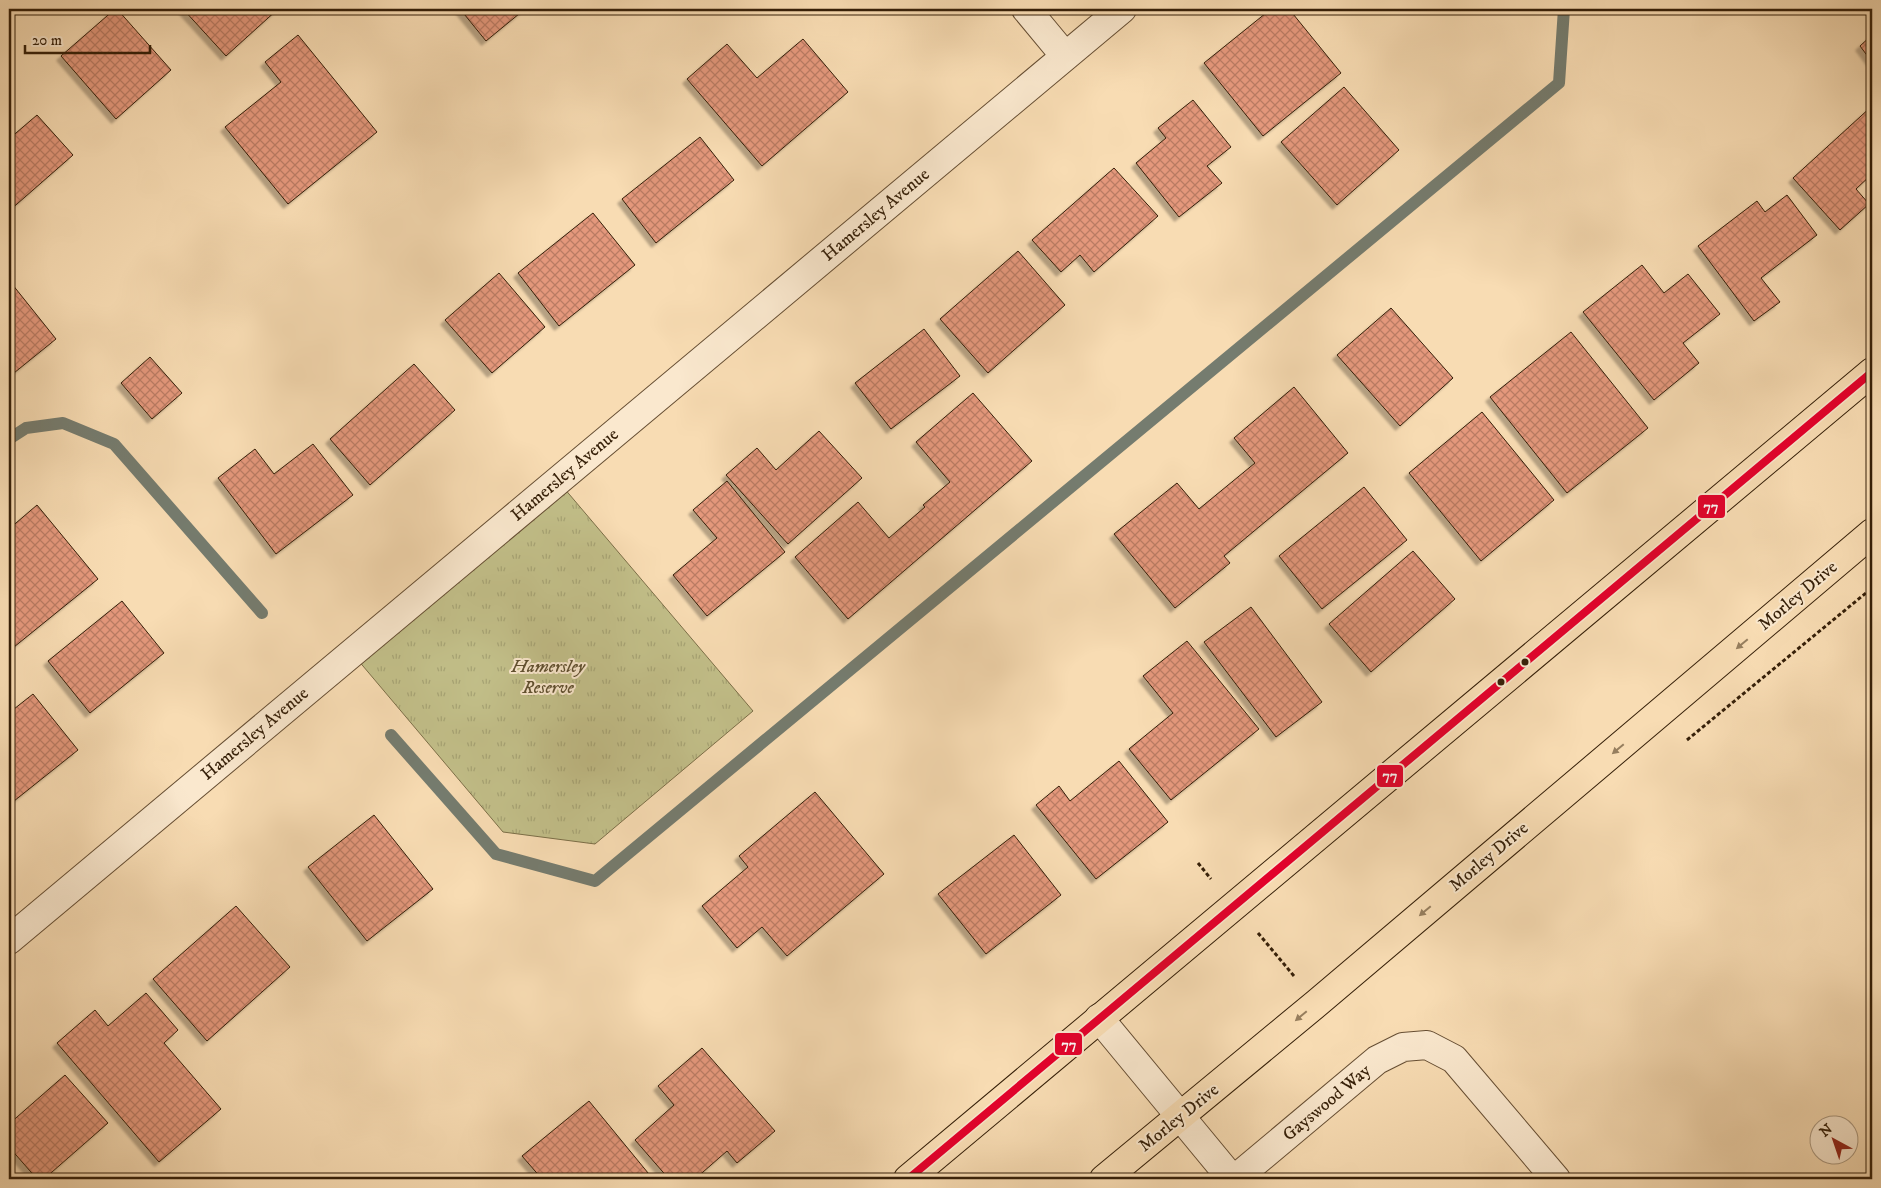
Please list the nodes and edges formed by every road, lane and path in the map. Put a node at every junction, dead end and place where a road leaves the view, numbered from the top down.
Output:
1 (1026, 9) edge
2 (1122, 9) edge
3 (1065, 56) junction
4 (1872, 372) edge
5 (1872, 533) edge
6 (1198, 863) dead end
7 (1235, 905) junction
8 (9, 940) edge
9 (1317, 1003) junction
10 (1099, 1018) junction
11 (1180, 1118) junction
12 (908, 1179) edge
13 (1104, 1179) edge
14 (1234, 1179) edge
15 (1556, 1179) edge

1 - 3 street
2 - 3 street, Hamersley Avenue
3 - 8 street, Hamersley Avenue
4 - 7 main road
5 -> 9 main road, Morley Drive
6 - 7 path
7 - 9 path
7 - 10 main road
9 -> 11 main road, Morley Drive
10 - 11 street, Gayswood Way
10 - 12 main road
11 - 13 main road, Morley Drive
11 - 14 street, Gayswood Way
14 - 15 street, Gayswood Way

